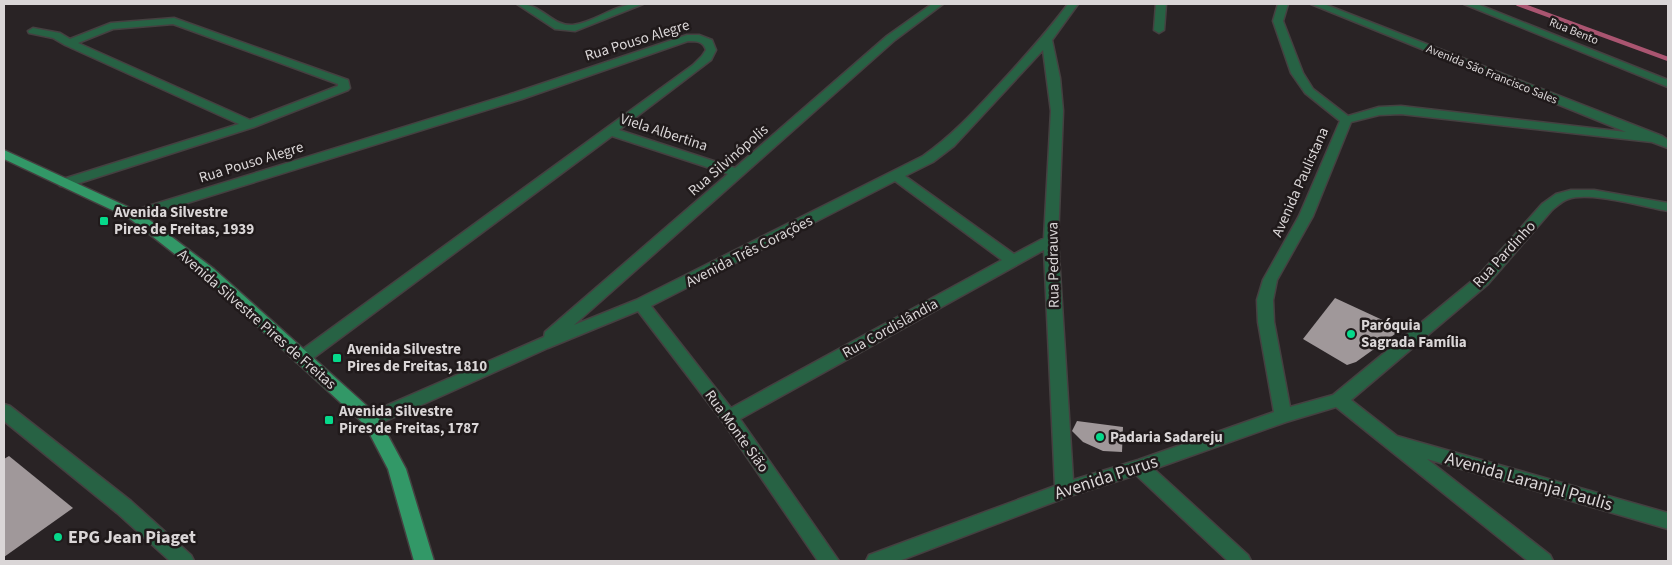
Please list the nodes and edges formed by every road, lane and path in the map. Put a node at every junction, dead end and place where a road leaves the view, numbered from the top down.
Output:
1 (522, 4) edge
2 (638, 4) edge
3 (938, 4) edge
4 (1073, 4) edge
5 (1161, 4) edge
6 (1283, 4) edge
7 (1316, 4) edge
8 (1469, 4) edge
9 (1159, 30) dead end
10 (33, 31) dead end
11 (1047, 40) junction
12 (69, 43) junction
13 (1668, 84) edge
14 (1346, 120) junction
15 (250, 124) junction
16 (609, 131) junction
17 (1663, 142) edge
18 (4, 154) edge
19 (738, 173) junction
20 (896, 176) junction
21 (65, 184) junction
22 (1668, 207) edge
23 (134, 215) junction
24 (1051, 240) junction
25 (1013, 261) junction
26 (641, 304) junction
27 (542, 344) junction
28 (302, 358) junction
29 (1339, 400) junction
30 (4, 411) edge
31 (1283, 416) junction
32 (729, 417) junction
33 (371, 420) junction
34 (1390, 441) junction
35 (1139, 468) junction
36 (1064, 490) junction
37 (1668, 521) edge
38 (905, 557) edge
39 (184, 561) edge
40 (424, 561) edge
41 (829, 561) edge
42 (876, 561) edge
43 (1242, 561) edge
44 (1543, 561) edge

1 - 2 street
3 - 19 street, Rua Silvinópolis
4 - 11 street, Avenida Três Corações
5 - 9 street
6 - 14 street
7 - 17 street, Avenida São Francisco Sales
8 - 13 street, Rua Bento
10 - 12 street
11 - 20 street, Avenida Três Corações
11 - 24 street, Rua Pedrauva
12 - 15 street
12 - 15 street
14 - 17 street, Avenida Paulistana
14 - 31 street, Avenida Paulistana
15 - 21 street
16 - 19 street, Viela Albertina
16 - 23 street, Rua Pouso Alegre
16 - 28 street, Rua Pouso Alegre
18 - 21 main road, Avenida Silvestre Pires de Freitas
19 - 27 street, Rua Silvinópolis
20 - 25 street
20 - 26 street, Avenida Três Corações
21 - 23 main road, Avenida Silvestre Pires de Freitas
22 - 29 street, Rua Pardinho
23 - 28 main road, Avenida Silvestre Pires de Freitas
24 - 25 street, Rua Cordislândia
24 - 36 street, Rua Pedrauva
25 - 32 street, Rua Cordislândia
26 - 27 street, Avenida Três Corações
26 - 32 street, Rua Monte Sião
27 - 33 street, Avenida Três Corações
28 - 33 main road, Avenida Silvestre Pires de Freitas
29 - 31 street, Avenida Purus
29 - 34 street
30 - 39 street
31 - 35 street, Avenida Purus
32 - 41 street, Rua Monte Sião
33 - 40 main road, Avenida Silvestre Pires de Freitas
34 - 37 street, Avenida Laranjal Paulis
34 - 44 street
35 - 36 street, Avenida Purus
35 - 43 street
36 - 38 street, Avenida Purus
38 - 42 street, Avenida Purus

